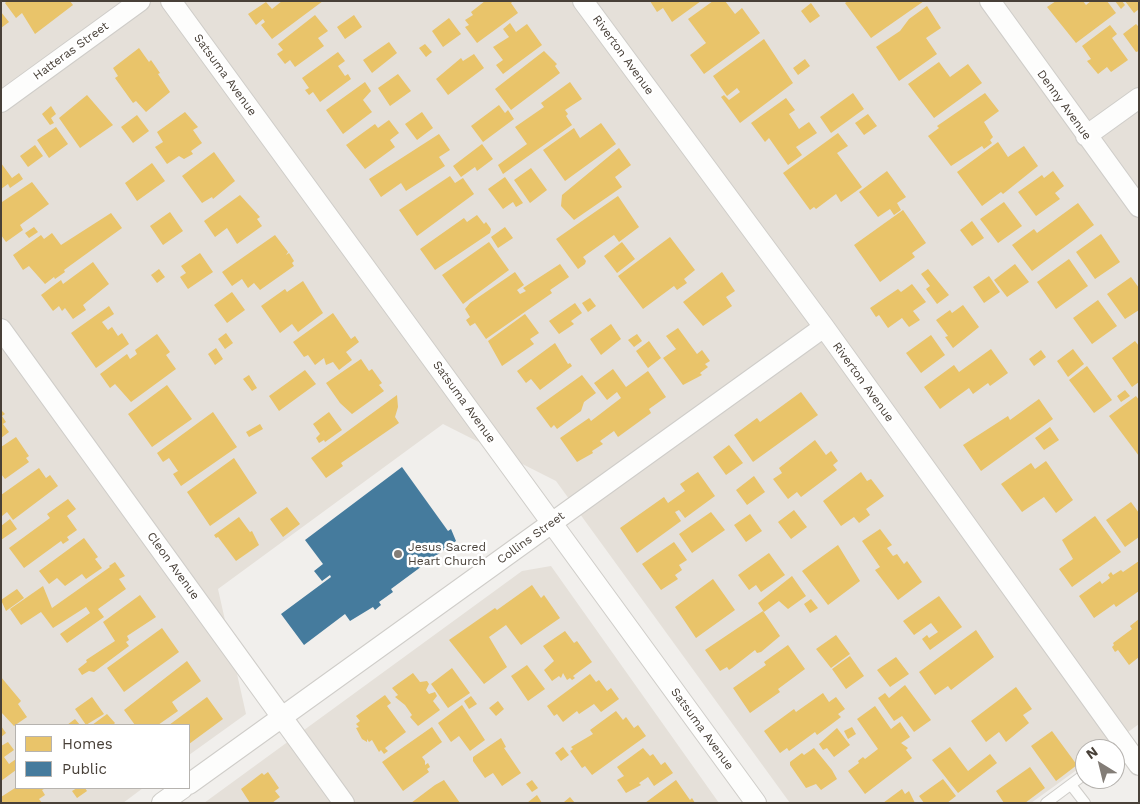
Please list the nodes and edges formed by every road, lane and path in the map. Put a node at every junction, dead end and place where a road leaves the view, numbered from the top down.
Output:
1 (140, 1) edge
2 (171, 1) edge
3 (583, 1) edge
4 (990, 1) edge
5 (1139, 98) edge
6 (1, 102) edge
7 (1086, 136) junction
8 (1139, 207) edge
9 (824, 327) junction
10 (1, 330) edge
11 (552, 522) junction
12 (282, 716) junction
13 (1113, 739) edge
14 (1125, 753) edge
15 (1139, 765) edge
16 (1075, 782) edge
17 (190, 783) edge
18 (1071, 785) junction
19 (182, 789) edge
20 (162, 803) edge
21 (344, 803) edge
22 (756, 803) edge
23 (1046, 803) edge
24 (1085, 803) edge

1 - 6 street, Hatteras Street
2 - 11 street, Satsuma Avenue
3 - 9 street, Riverton Avenue
4 - 7 street, Denny Avenue
5 - 7 street
7 - 8 street, Denny Avenue
9 - 11 street, Collins Street
9 - 13 street, Riverton Avenue
10 - 12 street, Cleon Avenue
11 - 12 street, Collins Street
11 - 22 street, Satsuma Avenue
12 - 17 street, Collins Street
12 - 21 street, Cleon Avenue
14 - 15 street, Riverton Avenue
16 - 18 lane
18 - 23 lane
18 - 24 lane
19 - 20 street

